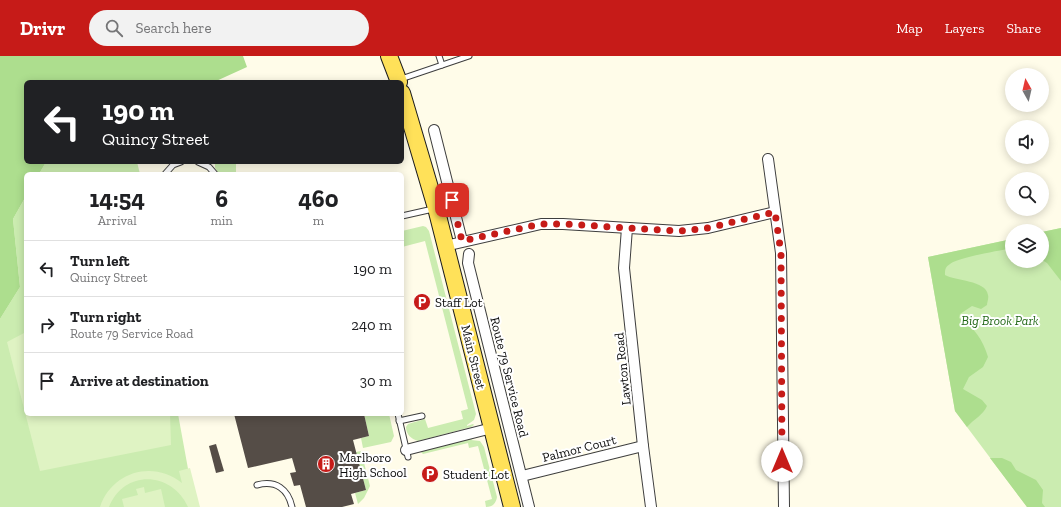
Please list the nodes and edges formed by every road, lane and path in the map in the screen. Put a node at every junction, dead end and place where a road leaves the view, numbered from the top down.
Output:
1 (389, 56) edge
2 (439, 56) edge
3 (469, 56) edge
4 (442, 65) junction
5 (397, 80) edge
6 (404, 83) edge
7 (404, 102) edge
8 (434, 130) dead end
9 (768, 159) dead end
10 (176, 164) edge
11 (202, 164) edge
12 (167, 172) edge
13 (213, 172) edge
14 (436, 208) junction
15 (775, 212) junction
16 (404, 216) edge
17 (627, 228) junction
18 (462, 241) junction
19 (445, 246) junction
20 (469, 254) dead end
21 (398, 416) edge
22 (422, 416) dead end
23 (399, 421) junction
24 (492, 428) junction
25 (643, 446) junction
26 (404, 453) joint
27 (522, 476) junction
28 (257, 485) dead end
29 (292, 507) edge
30 (512, 507) edge
31 (529, 507) edge
32 (651, 507) edge
33 (784, 507) edge

1 - 5 main road, Main Street
2 - 4 lane
3 - 4 lane
4 - 6 lane
7 - 14 main road, Main Street
8 - 18 street
9 - 15 street
10 - 12 lane
11 - 13 lane
14 - 16 lane
14 - 19 main road, Main Street
15 - 17 street
15 - 33 street
17 - 18 street
17 - 25 street, Lawton Road
18 - 19 street
19 - 24 main road, Main Street
20 - 27 street, Route 79 Service Road
21 - 23 lane
22 - 23 lane
23 - 26 lane
24 - 26 street
24 - 30 main road, Main Street
25 - 27 street, Palmor Court
25 - 32 street, Lawton Road
27 - 31 street, Route 79 Service Road
28 - 29 lane

